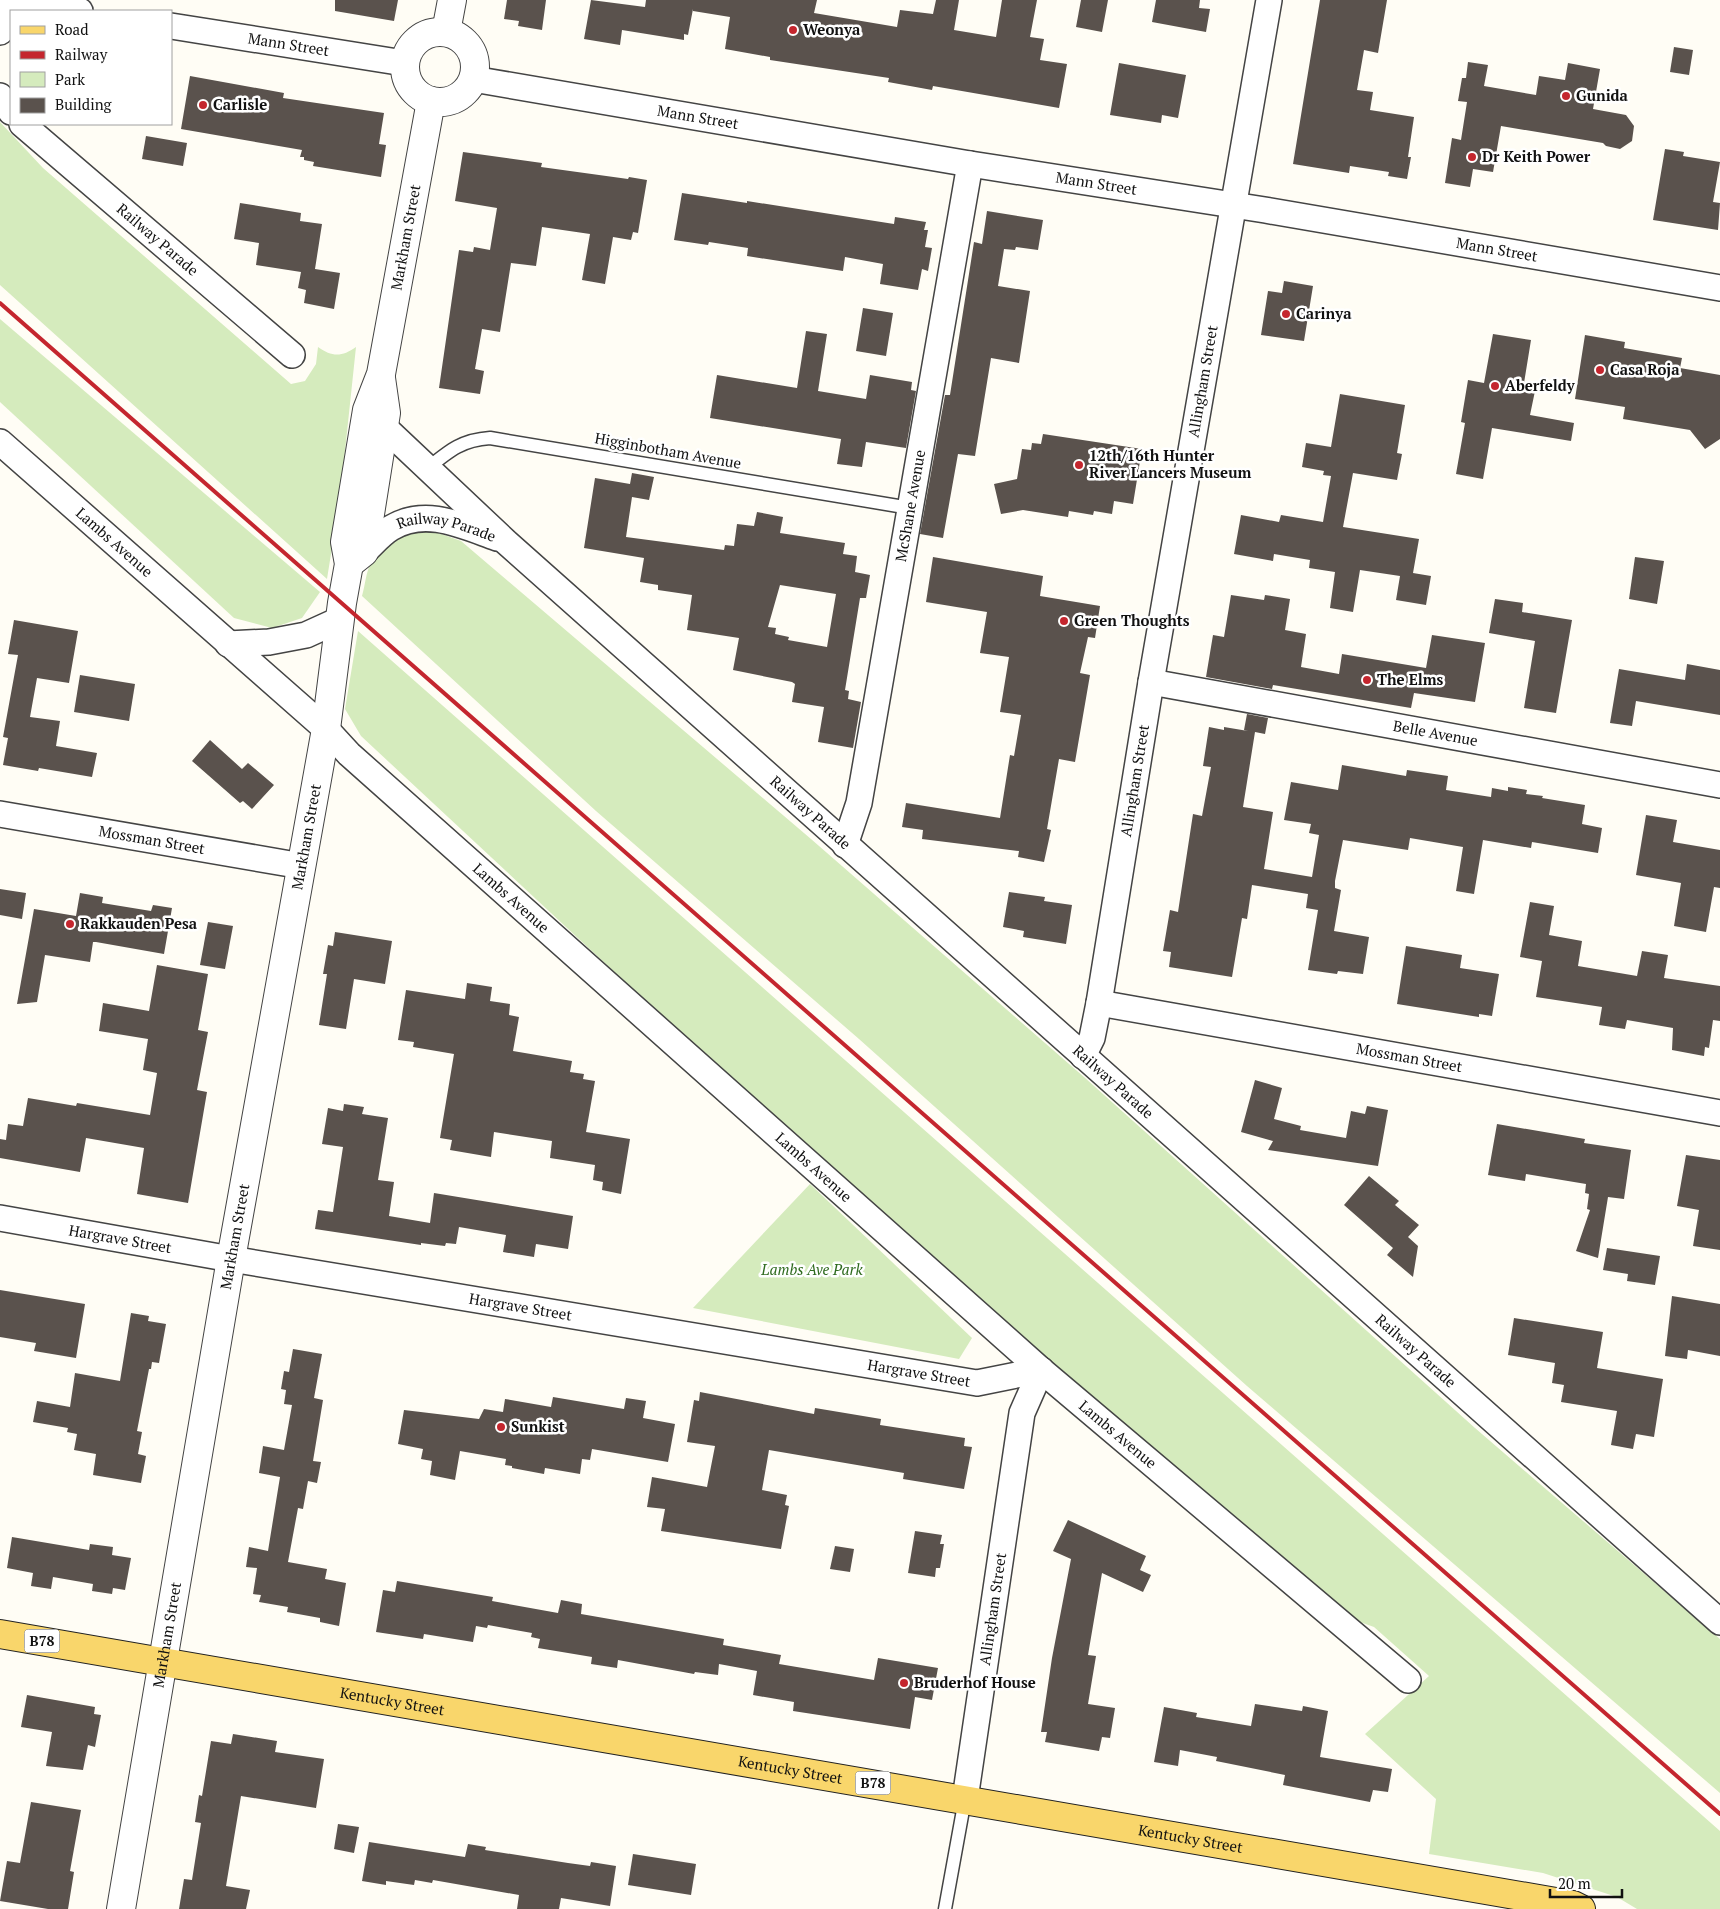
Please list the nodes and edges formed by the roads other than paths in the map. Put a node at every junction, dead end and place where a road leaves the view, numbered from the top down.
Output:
1 (3, 0) edge
2 (10, 0) edge
3 (452, 0) edge
4 (1269, 0) edge
5 (74, 10) edge
6 (172, 26) edge
7 (0, 32) edge
8 (446, 32) junction
9 (404, 63) junction
10 (473, 79) junction
11 (0, 96) edge
12 (430, 101) junction
13 (10, 111) edge
14 (23, 125) edge
15 (970, 164) junction
16 (1235, 205) junction
17 (1720, 288) edge
18 (292, 355) dead end
19 (381, 374) junction
20 (384, 427) junction
21 (0, 442) edge
22 (428, 468) junction
23 (910, 508) junction
24 (506, 542) junction
25 (356, 558) junction
26 (339, 620) junction
27 (228, 644) junction
28 (1150, 682) junction
29 (326, 730) junction
30 (1720, 786) edge
31 (0, 814) edge
32 (845, 845) junction
33 (302, 866) junction
34 (1099, 1003) junction
35 (1084, 1056) junction
36 (1720, 1112) edge
37 (0, 1218) edge
38 (231, 1259) junction
39 (1041, 1370) junction
40 (1720, 1622) edge
41 (0, 1634) edge
42 (163, 1662) junction
43 (1408, 1680) dead end
44 (965, 1799) junction
45 (121, 1909) edge
46 (945, 1909) edge
47 (1581, 1909) edge

1 - 7 street
2 - 5 street
3 - 8 street
4 - 16 street, Allingham Street
6 - 9 street, Mann Street
8 - 9 street
8 - 10 street
9 - 12 street
10 - 12 street
10 - 15 street, Mann Street
11 - 13 street
12 - 19 street, Markham Street
14 - 18 street, Railway Parade
15 - 16 street, Mann Street
15 - 23 street, McShane Avenue
16 - 17 street, Mann Street
16 - 28 street, Allingham Street
19 - 20 street, Markham Street
19 - 25 street, Markham Street
20 - 22 street, Railway Parade
20 - 25 street, Markham Street
21 - 27 street, Lambs Avenue
22 - 23 lane, Higginbotham Avenue
22 - 24 street, Railway Parade
23 - 32 street, McShane Avenue
24 - 25 street, Railway Parade
24 - 32 street, Railway Parade
25 - 26 street, Markham Street
26 - 27 street
26 - 29 street, Markham Street
27 - 29 street, Lambs Avenue
28 - 30 street, Belle Avenue
28 - 34 street, Allingham Street
29 - 33 street, Markham Street
29 - 39 street, Lambs Avenue
31 - 33 street, Mossman Street
32 - 35 street, Railway Parade
33 - 38 street, Markham Street
34 - 35 street, Allingham Street
34 - 36 street, Mossman Street
35 - 40 street, Railway Parade
37 - 38 street, Hargrave Street
38 - 39 street, Hargrave Street
38 - 42 street, Markham Street
39 - 43 street, Lambs Avenue
39 - 44 street, Allingham Street
41 - 42 main road, Kentucky Street / B78
42 - 44 main road, Kentucky Street / B78
42 - 45 street, Markham Street
44 - 46 lane, Allingham Street
44 - 47 main road, Kentucky Street / B78

